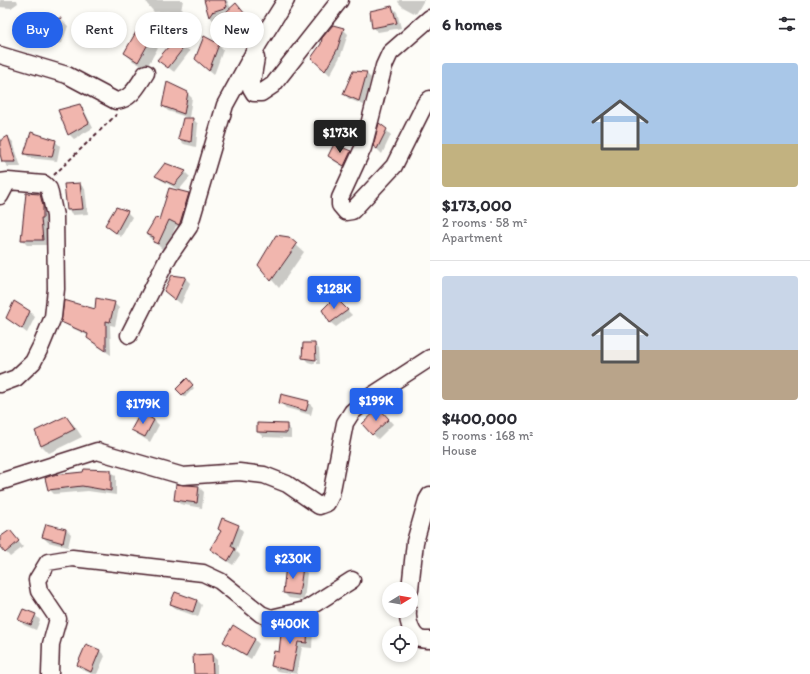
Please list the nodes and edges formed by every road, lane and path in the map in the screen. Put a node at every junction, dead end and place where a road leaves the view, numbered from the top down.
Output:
1 (286, 0) edge
2 (340, 0) edge
3 (430, 18) edge
4 (264, 35) edge
5 (256, 48) edge
6 (258, 48) edge
7 (0, 55) edge
8 (146, 73) dead end
9 (430, 99) edge
10 (122, 101) junction
11 (4, 182) edge
12 (44, 184) junction
13 (0, 196) edge
14 (129, 335) dead end
15 (430, 358) edge
16 (0, 384) edge
17 (0, 482) edge
18 (430, 495) edge
19 (352, 580) dead end
20 (411, 582) edge
21 (408, 618) edge
22 (430, 640) edge
23 (50, 674) edge

1 - 4 street
2 - 6 street
3 - 9 street
5 - 14 street
7 - 10 street
8 - 10 street
10 - 12 path
11 - 12 street
11 - 13 street
12 - 16 street
15 - 17 street
18 - 20 street
19 - 23 street
21 - 22 street

